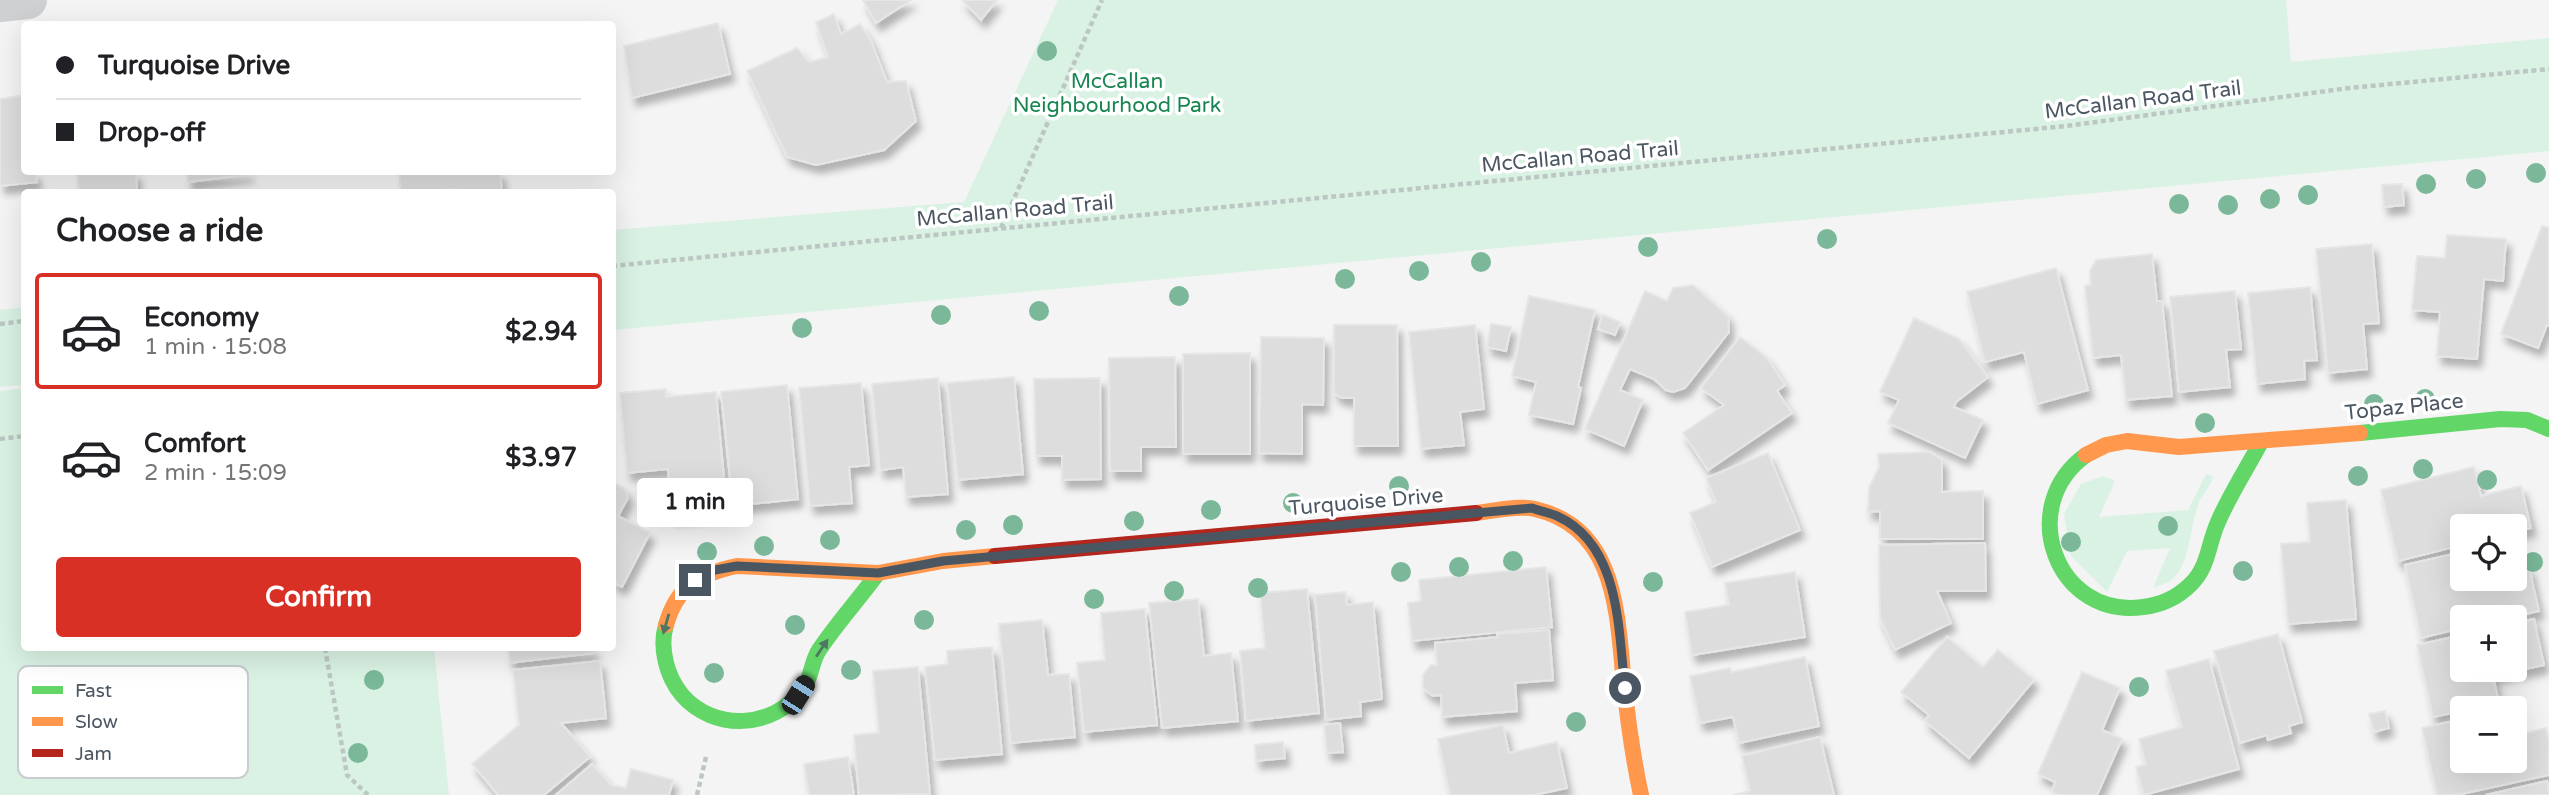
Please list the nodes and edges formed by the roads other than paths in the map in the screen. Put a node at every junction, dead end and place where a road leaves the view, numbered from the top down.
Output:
1 (28, 0) edge
2 (0, 3) edge
3 (2549, 429) edge
4 (2261, 442) junction
5 (878, 573) junction
6 (1641, 795) edge

1 - 2 street
3 - 4 street, Topaz Place
4 - 4 street, Topaz Place
5 -> 5 street, Turquoise Drive
5 - 6 street, Turquoise Drive

